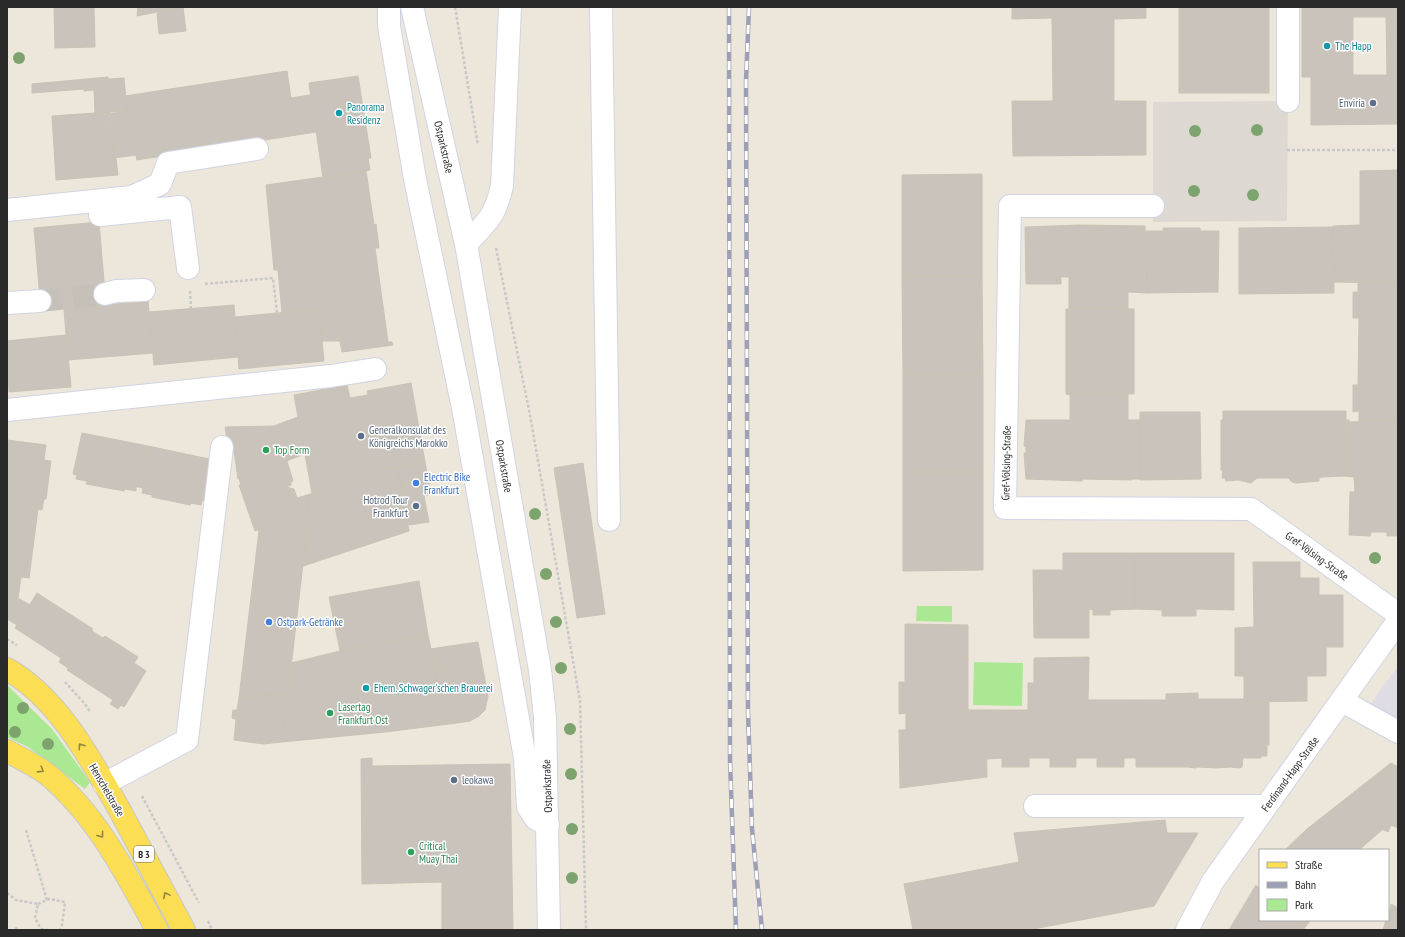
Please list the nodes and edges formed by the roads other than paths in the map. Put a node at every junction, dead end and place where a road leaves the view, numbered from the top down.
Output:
1 (389, 7) edge
2 (412, 7) edge
3 (510, 7) edge
4 (601, 7) edge
5 (1288, 7) edge
6 (1288, 101) dead end
7 (257, 149) dead end
8 (1153, 206) dead end
9 (7, 210) edge
10 (7, 224) edge
11 (466, 244) junction
12 (192, 279) road end
13 (144, 290) dead end
14 (105, 294) tunnel mouth
15 (40, 301) tunnel mouth
16 (7, 303) edge
17 (375, 369) dead end
18 (7, 410) edge
19 (222, 447) dead end
20 (608, 520) dead end
21 (1398, 614) edge
22 (1398, 621) edge
23 (7, 669) edge
24 (1342, 702) junction
25 (1398, 732) edge
26 (7, 751) edge
27 (104, 784) junction
28 (1035, 806) dead end
29 (1266, 806) junction
30 (548, 824) junction
31 (157, 930) edge
32 (184, 930) edge
33 (549, 930) edge
34 (1187, 930) edge

1 - 30 street
2 - 11 street, Ostparkstraße
3 - 11 street
4 - 20 street
5 - 6 street
7 - 9 street
8 - 21 street, Gref-Völsing-Straße
10 - 12 street
11 - 30 street, Ostparkstraße
13 - 14 street
15 - 16 street
17 - 18 street
19 - 27 street
22 - 24 street, Ferdinand-Happ-Straße
27 -> 23 main road, Henschelstraße / B 3
24 - 25 street
24 - 29 street, Ferdinand-Happ-Straße
26 -> 31 main road, B 3
32 -> 27 main road, Henschelstraße / B 3
28 - 29 street
29 - 34 street, Ferdinand-Happ-Straße
30 - 33 street, Ostparkstraße

